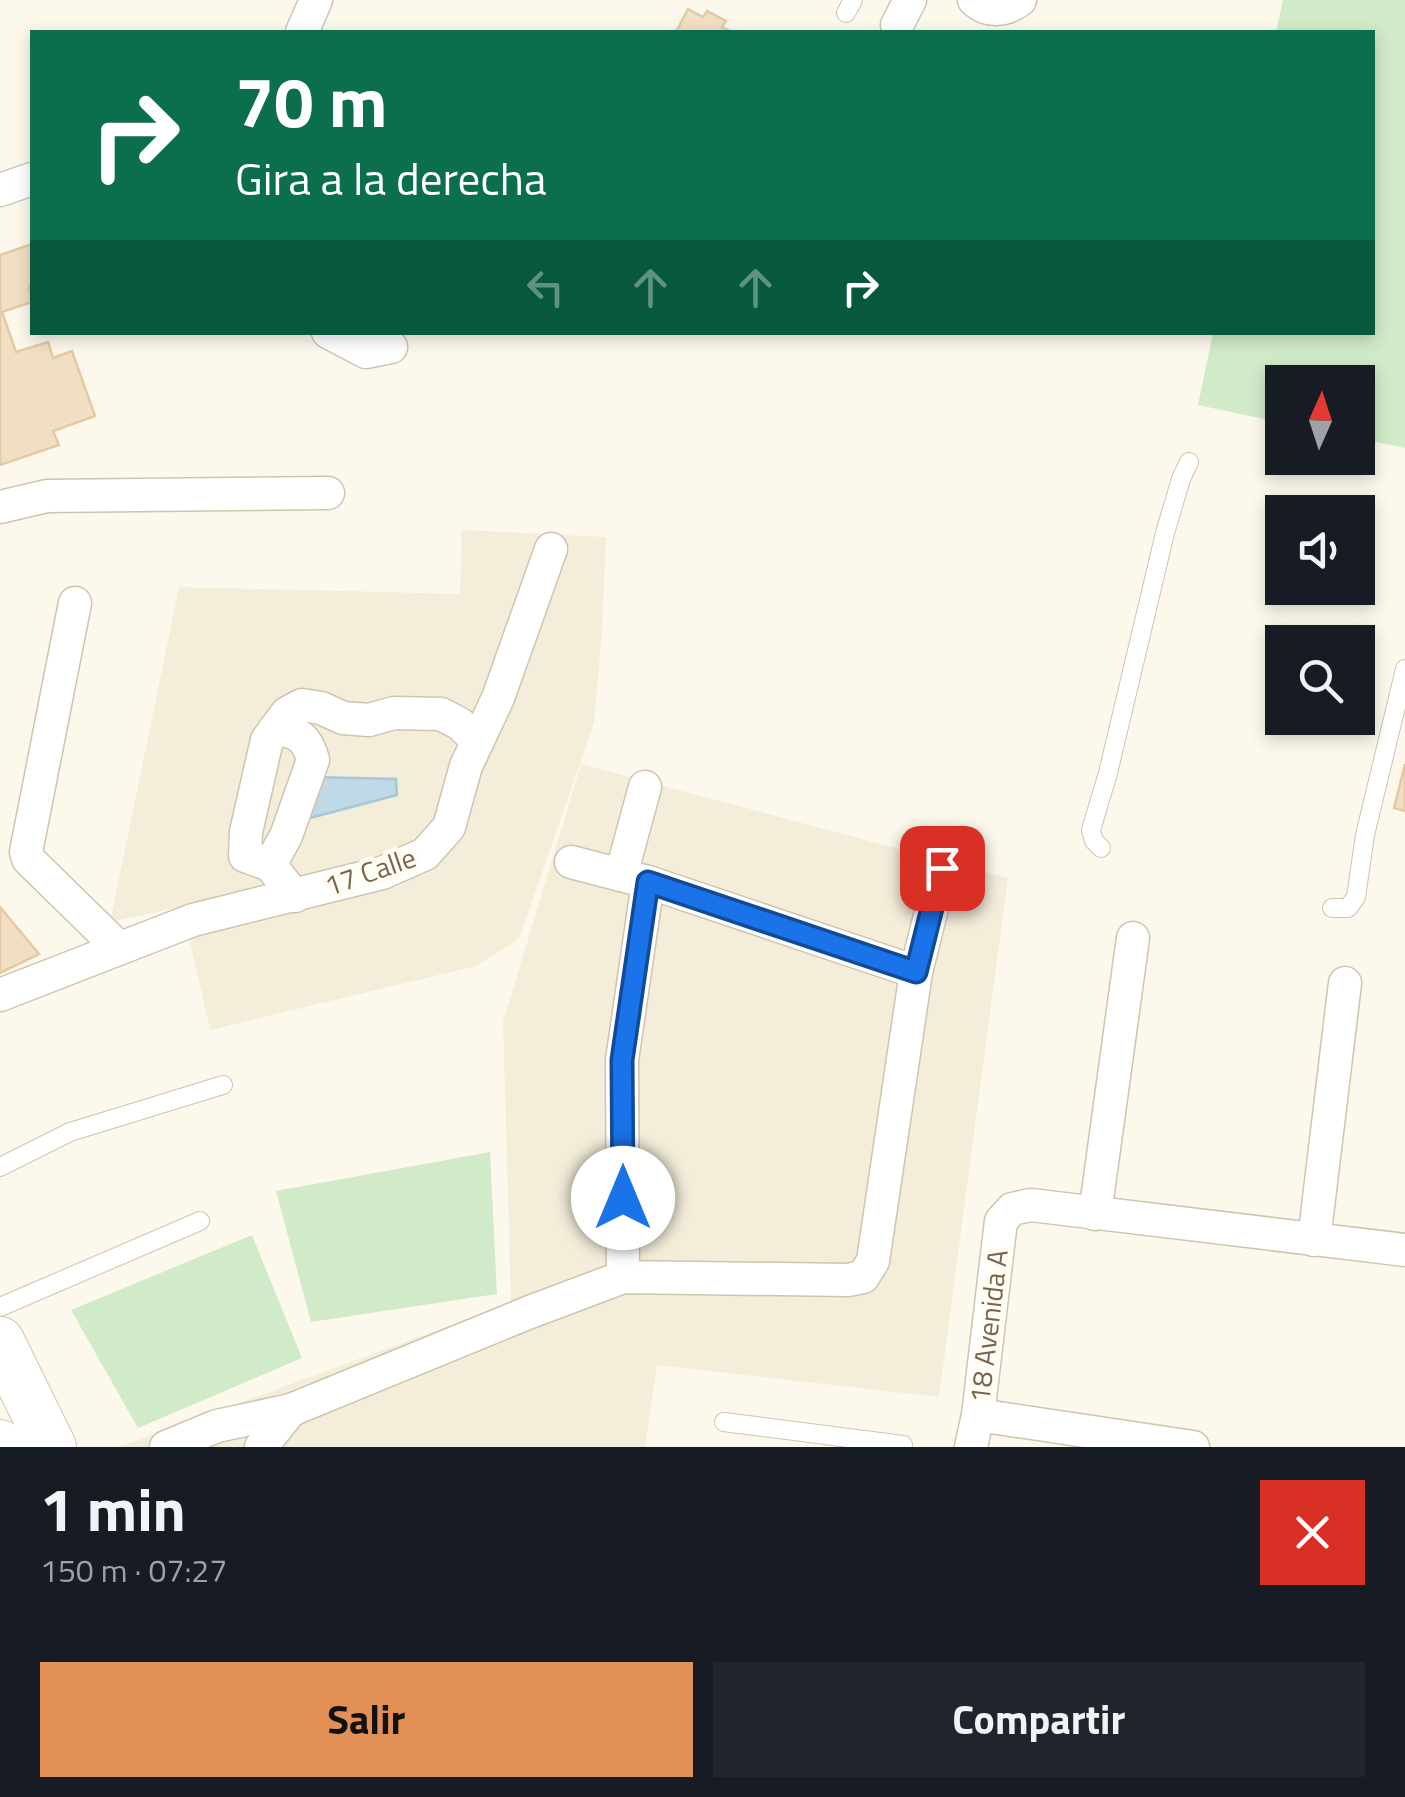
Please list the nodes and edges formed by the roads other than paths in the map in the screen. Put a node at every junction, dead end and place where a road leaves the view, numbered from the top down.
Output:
1 (316, 0) edge
2 (974, 0) edge
3 (1020, 0) edge
4 (303, 30) edge
5 (30, 181) edge
6 (0, 190) edge
7 (334, 335) edge
8 (391, 347) dead end
9 (1189, 462) dead end
10 (328, 493) dead end
11 (0, 507) edge
12 (552, 548) dead end
13 (75, 603) dead end
14 (1405, 669) edge
15 (275, 729) junction
16 (478, 740) junction
17 (645, 787) dead end
18 (1101, 848) dead end
19 (571, 862) dead end
20 (270, 865) junction
21 (942, 868) dead end
22 (635, 878) junction
23 (294, 896) junction
24 (1332, 908) dead end
25 (1132, 938) dead end
26 (119, 948) junction
27 (916, 972) junction
28 (1345, 983) dead end
29 (0, 994) edge
30 (223, 1086) dead end
31 (0, 1167) edge
32 (1095, 1214) junction
33 (200, 1221) dead end
34 (1314, 1240) junction
35 (1405, 1250) edge
36 (624, 1276) junction
37 (0, 1307) edge
38 (0, 1341) edge
39 (291, 1410) junction
40 (724, 1422) dead end
41 (974, 1431) edge
42 (790, 1439) edge
43 (903, 1445) edge
44 (52, 1447) edge
45 (166, 1447) edge
46 (260, 1447) edge
47 (1193, 1447) edge

1 - 4 street
2 - 3 street
5 - 6 street
7 - 8 street
9 - 18 lane
10 - 11 street
12 - 16 street, 17 Calle
13 - 26 street
14 - 24 lane
15 - 16 street
15 - 20 street
15 - 20 street
16 - 23 street, 17 Calle
17 - 22 street
19 - 22 street
20 - 23 street
21 - 27 street
22 - 27 street
22 - 36 street
23 - 26 street, 17 Calle
25 - 32 street
26 - 29 street, 17 Calle
27 - 36 street
28 - 34 street
30 - 31 lane
32 - 34 street
32 - 41 street, 18 Avenida A
33 - 37 lane
34 - 35 street
36 - 39 street
38 - 44 main road
39 - 45 street
39 - 46 street
40 - 42 lane
41 - 47 street
42 - 43 lane

